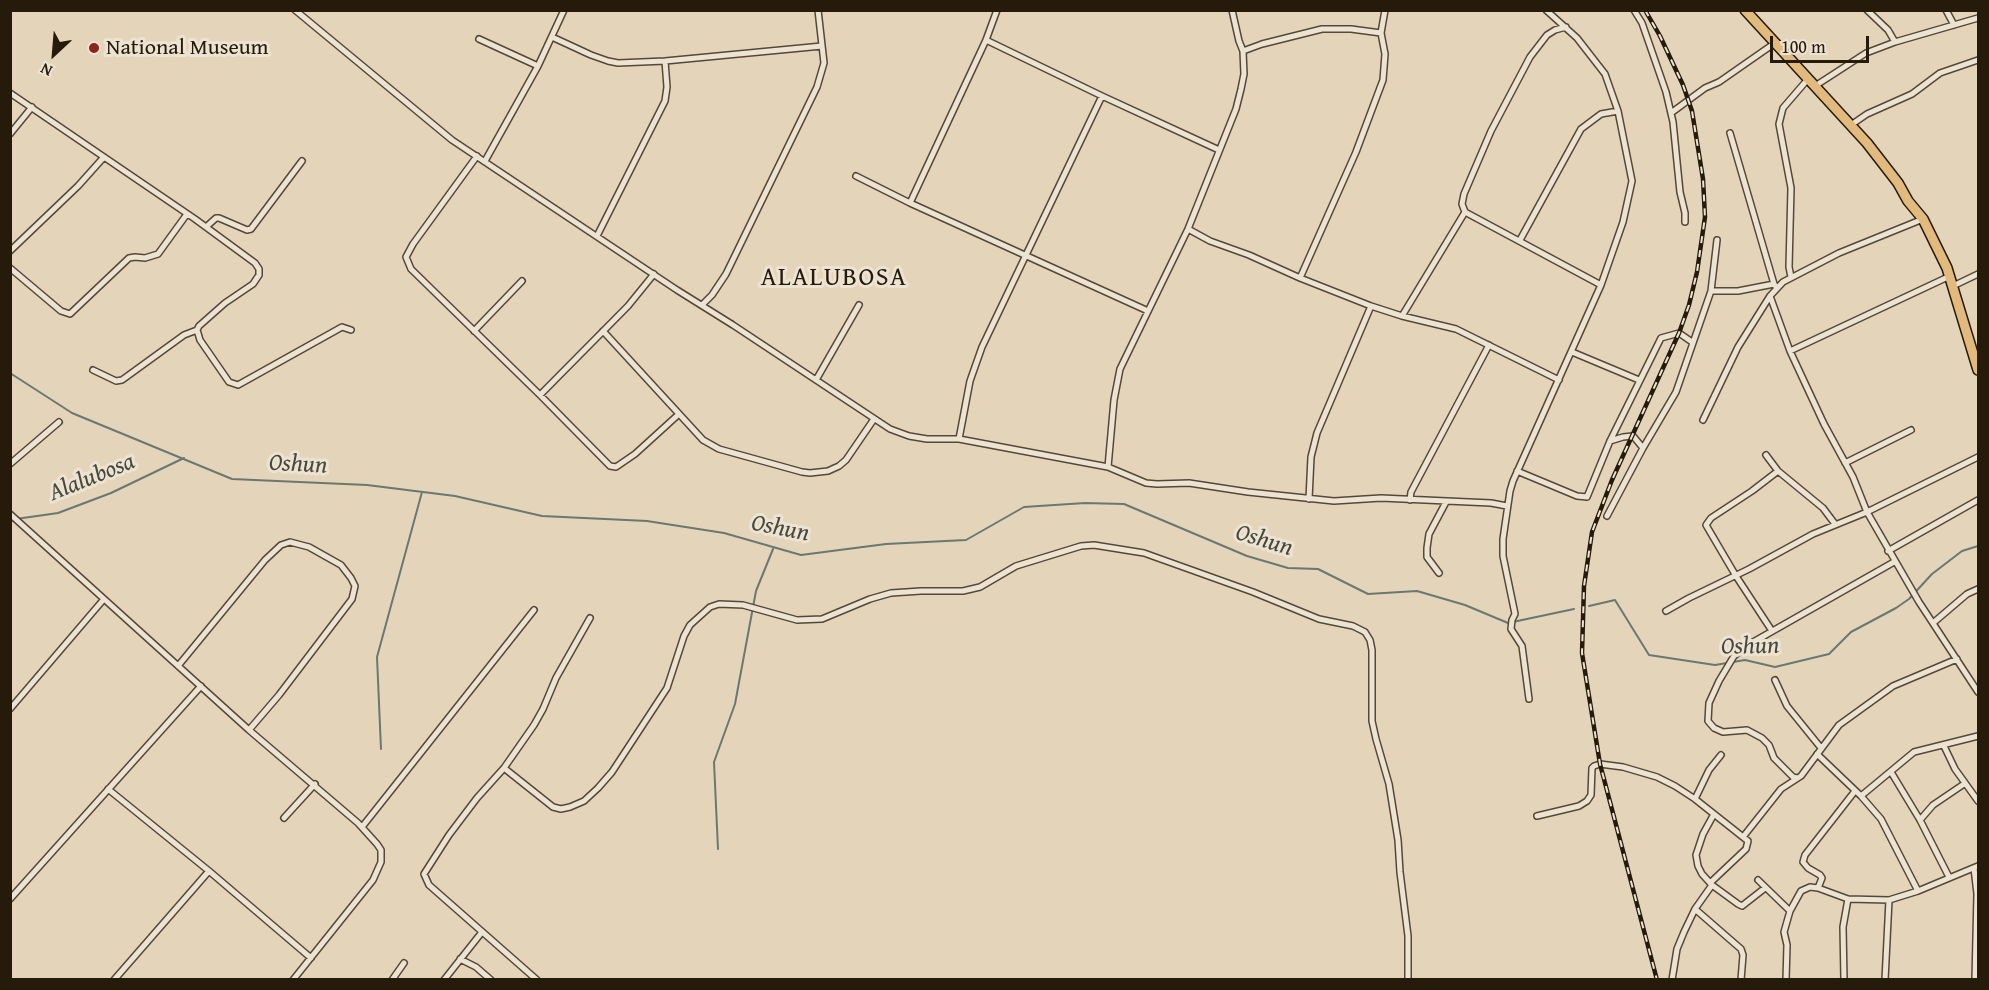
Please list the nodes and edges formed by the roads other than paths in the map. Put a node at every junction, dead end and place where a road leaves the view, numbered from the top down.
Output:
1 (295, 10) edge
2 (564, 10) edge
3 (818, 10) edge
4 (997, 10) edge
5 (1232, 10) edge
6 (1385, 10) edge
7 (1546, 10) edge
8 (1561, 10) edge
9 (1634, 10) edge
10 (1745, 10) edge
11 (1867, 10) edge
12 (1946, 10) edge
13 (1555, 18) junction
14 (1978, 18) edge
15 (1954, 25) junction
16 (1566, 27) junction
17 (1381, 33) junction
18 (552, 37) junction
19 (479, 39) dead end
20 (986, 40) junction
21 (1894, 42) junction
22 (1775, 43) junction
23 (822, 46) junction
24 (1243, 51) junction
25 (1978, 60) edge
26 (665, 61) junction
27 (538, 66) junction
28 (1808, 79) junction
29 (1815, 87) junction
30 (10, 93) edge
31 (1102, 96) junction
32 (32, 107) junction
33 (1618, 111) junction
34 (1671, 113) junction
35 (1851, 125) junction
36 (1730, 133) dead end
37 (10, 134) edge
38 (1219, 150) junction
39 (477, 156) junction
40 (104, 157) junction
41 (302, 161) dead end
42 (485, 161) junction
43 (856, 176) dead end
44 (910, 203) junction
45 (1465, 212) junction
46 (187, 214) junction
47 (1923, 219) junction
48 (1685, 222) dead end
49 (206, 227) junction
50 (1188, 229) junction
51 (597, 236) junction
52 (1520, 240) junction
53 (1717, 240) dead end
54 (10, 251) edge
55 (1026, 255) junction
56 (10, 268) edge
57 (654, 274) junction
58 (1978, 274) edge
59 (1791, 277) junction
60 (1300, 278) junction
61 (522, 281) dead end
62 (1951, 281) junction
63 (1601, 285) junction
64 (1775, 286) junction
65 (1711, 291) junction
66 (1770, 296) junction
67 (702, 305) junction
68 (859, 305) dead end
69 (1371, 306) junction
70 (1148, 311) junction
71 (1402, 316) junction
72 (197, 330) junction
73 (351, 330) dead end
74 (474, 331) junction
75 (603, 331) junction
76 (1692, 342) junction
77 (1489, 345) junction
78 (1790, 351) junction
79 (1572, 352) junction
80 (93, 370) dead end
81 (1978, 370) edge
82 (816, 380) junction
83 (1559, 380) junction
84 (1639, 380) junction
85 (540, 395) junction
86 (679, 414) junction
87 (874, 419) junction
88 (1703, 420) dead end
89 (59, 422) dead end
90 (1911, 430) dead end
91 (958, 439) junction
92 (1610, 441) junction
93 (1643, 448) junction
94 (1766, 455) dead end
95 (1978, 457) edge
96 (1845, 463) junction
97 (10, 464) edge
98 (1108, 467) junction
99 (1517, 471) junction
100 (1778, 471) junction
101 (1309, 499) junction
102 (1410, 500) junction
103 (1978, 500) edge
104 (1446, 502) junction
105 (1507, 506) junction
106 (1867, 512) junction
107 (10, 514) edge
108 (1607, 516) dead end
109 (1835, 524) junction
110 (1888, 551) junction
111 (1894, 562) junction
112 (1439, 573) dead end
113 (1736, 576) junction
114 (1978, 589) edge
115 (104, 599) junction
116 (534, 610) dead end
117 (1666, 611) dead end
118 (590, 618) dead end
119 (1933, 623) junction
120 (1772, 631) junction
121 (1957, 659) junction
122 (178, 666) junction
123 (1775, 680) dead end
124 (201, 686) junction
125 (1978, 692) edge
126 (1529, 699) dead end
127 (10, 709) edge
128 (249, 730) junction
129 (1978, 736) edge
130 (1944, 746) junction
131 (1819, 751) junction
132 (1721, 755) dead end
133 (504, 768) junction
134 (1891, 772) junction
135 (1797, 778) junction
136 (315, 784) junction
137 (1964, 784) junction
138 (108, 789) junction
139 (1855, 791) junction
140 (1861, 796) junction
141 (1695, 799) junction
142 (1978, 801) edge
143 (1714, 814) junction
144 (1537, 816) dead end
145 (284, 818) dead end
146 (1920, 819) junction
147 (362, 827) junction
148 (1743, 837) junction
149 (1976, 867) edge
150 (209, 870) junction
151 (1949, 878) junction
152 (1758, 880) dead end
153 (1711, 884) junction
154 (1765, 888) junction
155 (1818, 888) junction
156 (1918, 891) junction
157 (10, 899) edge
158 (1848, 899) junction
159 (1888, 900) junction
160 (1695, 909) junction
161 (1790, 911) junction
162 (482, 932) junction
163 (310, 958) junction
164 (460, 959) junction
165 (404, 963) dead end
166 (114, 980) edge
167 (293, 980) edge
168 (392, 980) edge
169 (444, 980) edge
170 (491, 980) edge
171 (537, 980) edge
172 (1408, 980) edge
173 (1672, 980) edge
174 (1741, 980) edge
175 (1786, 980) edge
176 (1844, 980) edge
177 (1885, 980) edge
178 (1975, 980) edge

1 - 39 street
2 - 18 street
3 - 23 street
4 - 20 street
5 - 24 street
6 - 17 street
7 - 13 street
8 - 13 street
9 - 34 street
10 - 22 highway
11 - 21 street
12 - 15 street
13 - 16 street
14 - 15 street
15 - 21 street
16 - 33 street
16 - 45 street
17 - 24 street
17 - 60 street
18 - 26 street
18 - 27 street
19 - 27 street
20 - 31 street
20 - 44 street
21 - 29 street
22 - 28 highway
22 - 34 street
23 - 26 street
23 - 67 street
24 - 38 street
25 - 35 street
26 - 51 street
27 - 42 street
28 - 29 highway
28 - 59 street
29 - 35 highway
30 - 32 street
31 - 38 street
31 - 55 street
32 - 37 street
32 - 40 street
33 - 52 street
33 - 63 street
34 - 48 street
35 - 47 highway
36 - 64 street
38 - 50 street
39 - 42 street
39 - 74 street
40 - 46 street
40 - 54 street
41 - 49 street
42 - 51 street
43 - 44 street
44 - 55 street
45 - 52 street
45 - 71 street
46 - 49 street
46 - 56 street
47 - 59 street
47 - 62 highway
49 - 72 street
50 - 60 street
50 - 70 street
51 - 57 street
52 - 63 street
53 - 65 street
55 - 70 street
55 - 91 street
57 - 67 street
57 - 75 street
58 - 62 street
59 - 64 street
60 - 69 street
61 - 74 street
62 - 78 street
62 - 81 highway
63 - 79 street
64 - 65 street
64 - 66 street
65 - 76 street
66 - 78 street
66 - 88 street
67 - 82 street
68 - 82 street
69 - 71 street
69 - 101 street
70 - 98 street
71 - 77 street
72 - 73 street
72 - 80 street
74 - 85 street
75 - 85 street
75 - 86 street
76 - 84 street
76 - 93 street
77 - 83 street
77 - 102 street
78 - 96 street
79 - 83 street
79 - 84 street
82 - 87 street
83 - 99 street
84 - 92 street
85 - 86 street
86 - 87 street
87 - 91 street
89 - 97 street
90 - 96 street
91 - 98 street
92 - 93 street
92 - 99 street
93 - 108 street
94 - 100 street
95 - 106 street
96 - 106 street
98 - 101 street
99 - 105 street
100 - 109 street
100 - 113 street
101 - 102 street
102 - 104 street
103 - 110 street
104 - 105 street
104 - 112 street
105 - 126 street
106 - 109 street
106 - 110 street
107 - 115 street
109 - 113 street
110 - 111 street
111 - 119 street
111 - 120 street
113 - 117 street
113 - 120 street
114 - 119 street
115 - 122 street
115 - 127 street
116 - 147 street
118 - 133 street
119 - 121 street
120 - 135 street
121 - 125 street
121 - 131 street
122 - 124 street
122 - 128 street
123 - 131 street
124 - 128 street
124 - 138 street
128 - 136 street
129 - 130 street
130 - 134 street
130 - 137 street
131 - 135 street
131 - 139 street
132 - 141 street
133 - 162 street
133 - 172 street
134 - 140 street
134 - 146 street
135 - 148 street
136 - 145 street
136 - 147 street
137 - 142 street
137 - 146 street
138 - 150 street
138 - 157 street
139 - 140 street
139 - 155 street
140 - 156 street
141 - 143 street
141 - 144 street
143 - 148 street
143 - 153 street
146 - 151 street
147 - 163 street
148 - 153 street
149 - 151 street
149 - 178 street
150 - 163 street
150 - 166 street
151 - 156 street
152 - 154 street
153 - 154 street
153 - 160 street
154 - 161 street
155 - 158 street
155 - 161 street
156 - 159 street
158 - 159 street
158 - 176 street
159 - 177 street
160 - 173 street
160 - 174 street
161 - 175 street
162 - 164 street
162 - 171 street
163 - 167 street
164 - 169 street
164 - 170 street
165 - 168 street

